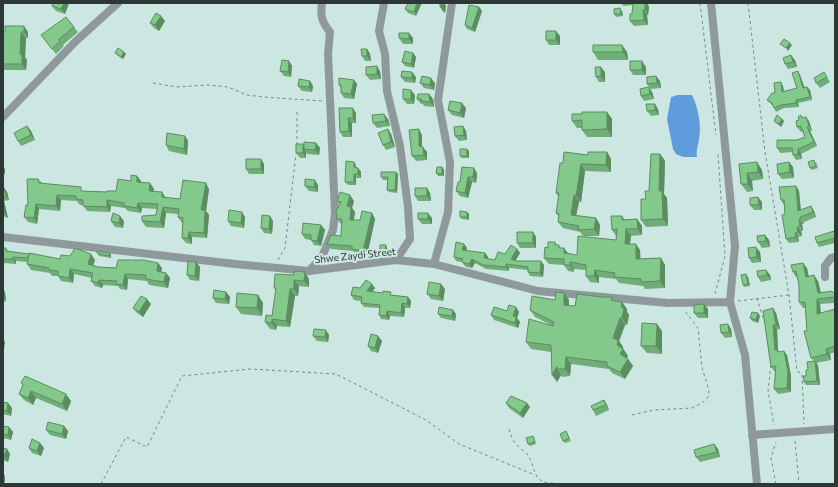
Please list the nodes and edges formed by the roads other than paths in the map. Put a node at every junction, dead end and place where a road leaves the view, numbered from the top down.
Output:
1 (118, 3) edge
2 (322, 3) edge
3 (384, 3) edge
4 (452, 3) edge
5 (711, 3) edge
6 (3, 117) edge
7 (3, 237) edge
8 (835, 257) edge
9 (396, 260) junction
10 (434, 264) junction
11 (309, 271) junction
12 (825, 277) dead end
13 (730, 302) junction
14 (835, 429) edge
15 (752, 435) junction
16 (757, 484) edge

1 - 6 street
2 - 11 street
3 - 9 street
4 - 10 street
5 - 13 street
7 - 11 street, Shwe Zaydi Street
8 - 12 street
9 - 10 street, Shwe Zaydi Street
9 - 11 street, Shwe Zaydi Street
10 - 13 street, Shwe Zaydi Street
13 - 15 street
14 - 15 street
15 - 16 street

